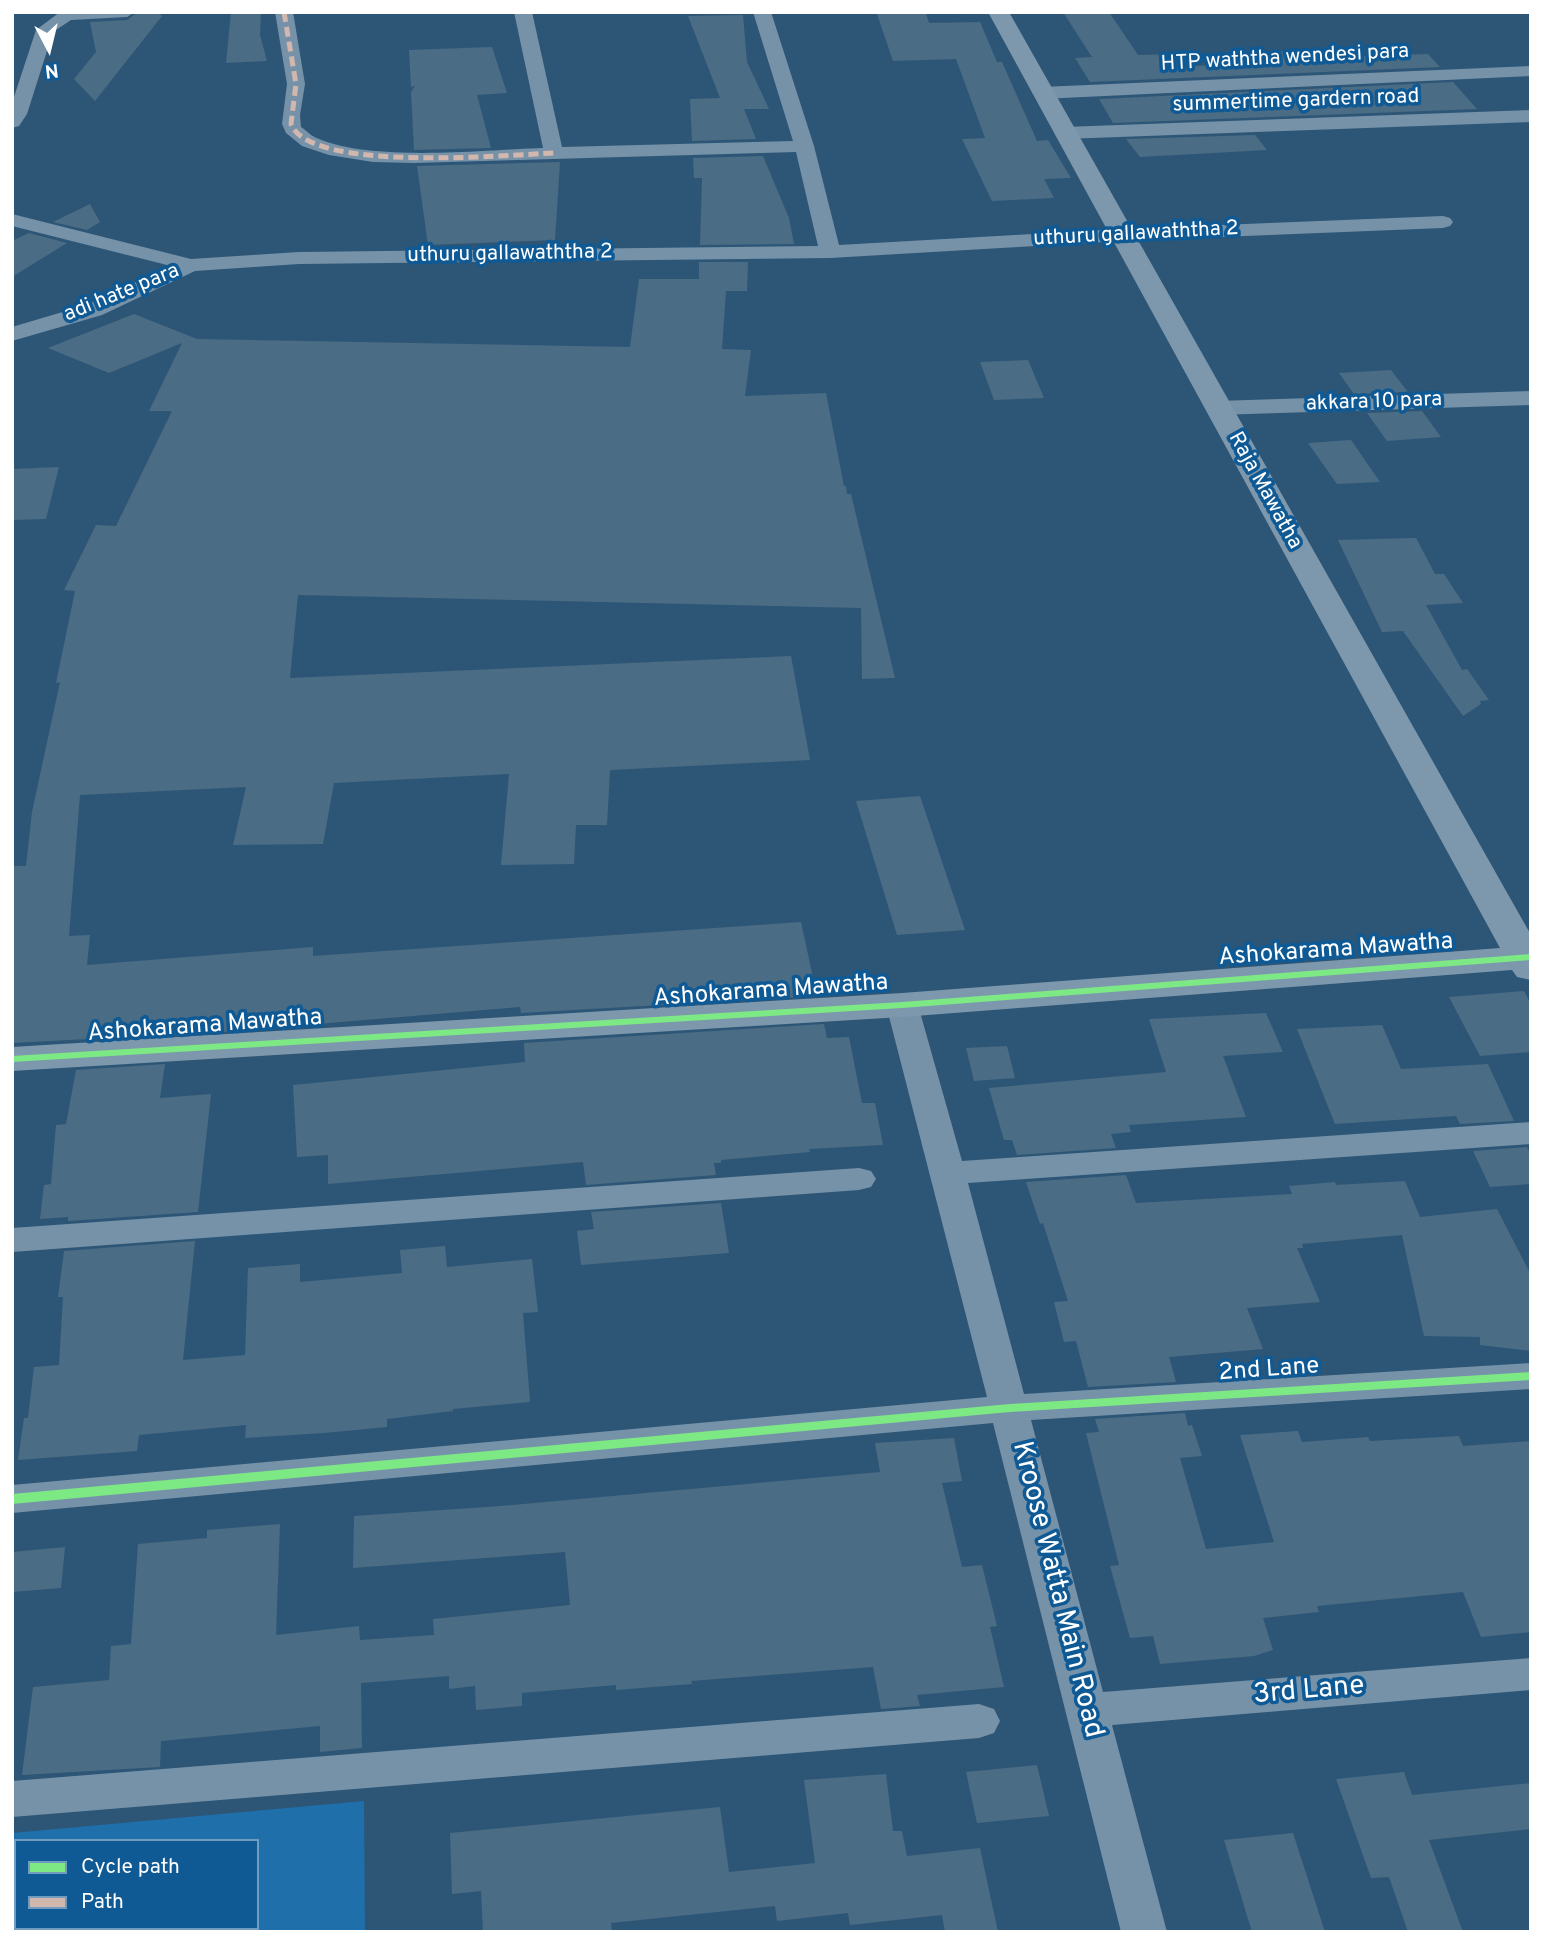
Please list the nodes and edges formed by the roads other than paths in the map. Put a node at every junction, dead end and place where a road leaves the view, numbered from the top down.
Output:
1 (127, 12) edge
2 (284, 12) edge
3 (523, 12) edge
4 (762, 12) edge
5 (998, 12) edge
6 (1531, 71) edge
7 (1041, 93) junction
8 (1531, 116) edge
9 (12, 122) edge
10 (1064, 133) junction
11 (804, 146) junction
12 (554, 153) junction
13 (12, 220) edge
14 (1443, 222) dead end
15 (1121, 235) junction
16 (830, 252) junction
17 (191, 265) junction
18 (12, 334) edge
19 (1531, 398) edge
20 (1217, 408) junction
21 (1529, 961) edge
22 (902, 1005) junction
23 (12, 1060) edge
24 (1531, 1133) edge
25 (948, 1172) junction
26 (859, 1179) dead end
27 (12, 1240) edge
28 (1531, 1376) edge
29 (1010, 1408) junction
30 (12, 1499) edge
31 (1531, 1674) edge
32 (1087, 1710) junction
33 (979, 1721) dead end
34 (12, 1799) edge
35 (1144, 1932) edge

1 - 9 street
2 - 12 street
3 - 12 street
4 - 11 street
5 - 7 street, Raja Mawatha
6 - 7 street, HTP waththa wendesi para
7 - 10 street, Raja Mawatha
8 - 10 street, summertime gardern road
10 - 15 street, Raja Mawatha
11 - 12 street
11 - 16 street
13 - 17 street
14 - 15 street, uthuru gallawaththa 2
15 - 16 street, uthuru gallawaththa 2
15 - 20 street, Raja Mawatha
16 - 17 street, uthuru gallawaththa 2
17 - 18 street, adi hate para
19 - 20 street, akkara 10 para
20 - 21 street, Raja Mawatha
21 - 22 street, Ashokarama Mawatha
22 - 23 street, Ashokarama Mawatha
22 - 25 street, Kroose Watta Main Road
24 - 25 street
25 - 29 street, Kroose Watta Main Road
26 - 27 street
28 - 29 street, 2nd Lane
29 - 30 street, 2nd Lane
29 - 32 street, Kroose Watta Main Road
31 - 32 street, 3rd Lane
32 - 35 street, Kroose Watta Main Road
33 - 34 street

